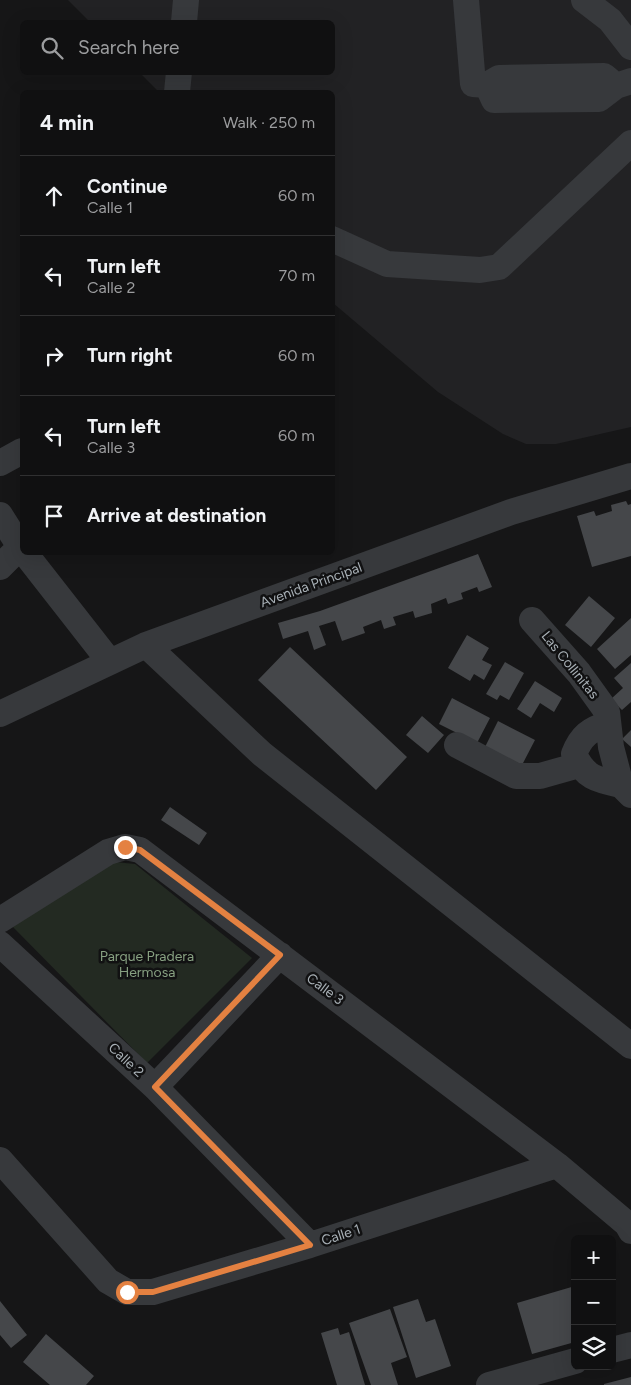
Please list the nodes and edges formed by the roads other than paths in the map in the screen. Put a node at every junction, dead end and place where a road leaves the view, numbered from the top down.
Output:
1 (186, 0) edge
2 (466, 0) edge
3 (584, 0) edge
4 (184, 20) edge
5 (631, 47) edge
6 (179, 75) edge
7 (624, 84) edge
8 (177, 90) edge
9 (631, 143) edge
10 (335, 241) edge
11 (20, 452) edge
12 (0, 463) edge
13 (631, 476) edge
14 (10, 520) edge
15 (20, 545) edge
16 (20, 552) edge
17 (26, 555) edge
18 (0, 567) edge
19 (532, 620) dead end
20 (146, 645) junction
21 (110, 662) junction
22 (0, 714) edge
23 (608, 724) junction
24 (457, 745) dead end
25 (579, 766) junction
26 (626, 790) edge
27 (0, 920) edge
28 (0, 944) edge
29 (280, 955) junction
30 (631, 1046) edge
31 (155, 1087) junction
32 (0, 1160) edge
33 (558, 1165) junction
34 (631, 1231) edge
35 (310, 1245) junction
36 (631, 1345) edge
37 (616, 1349) edge
38 (573, 1370) edge
39 (489, 1385) edge

1 - 4 street
2 - 7 street
3 - 5 street
6 - 8 street
9 - 10 street
11 - 12 street
13 - 20 street, Avenida Principal
14 - 15 street
16 - 18 street
17 - 21 street
19 - 23 street, Las Collinitas
20 - 21 street, Avenida Principal
20 - 30 street
21 - 22 street, Avenida Principal
23 - 25 street
23 - 26 street, Las Collinitas
24 - 25 street
25 - 26 street
27 - 29 street, Calle 3
28 - 31 street, Calle 2
29 - 31 street
29 - 33 street, Calle 3
31 - 35 street, Calle 2
32 - 35 street, Calle 1
33 - 34 street, Calle 3
33 - 35 street, Calle 1
36 - 37 street
38 - 39 street

